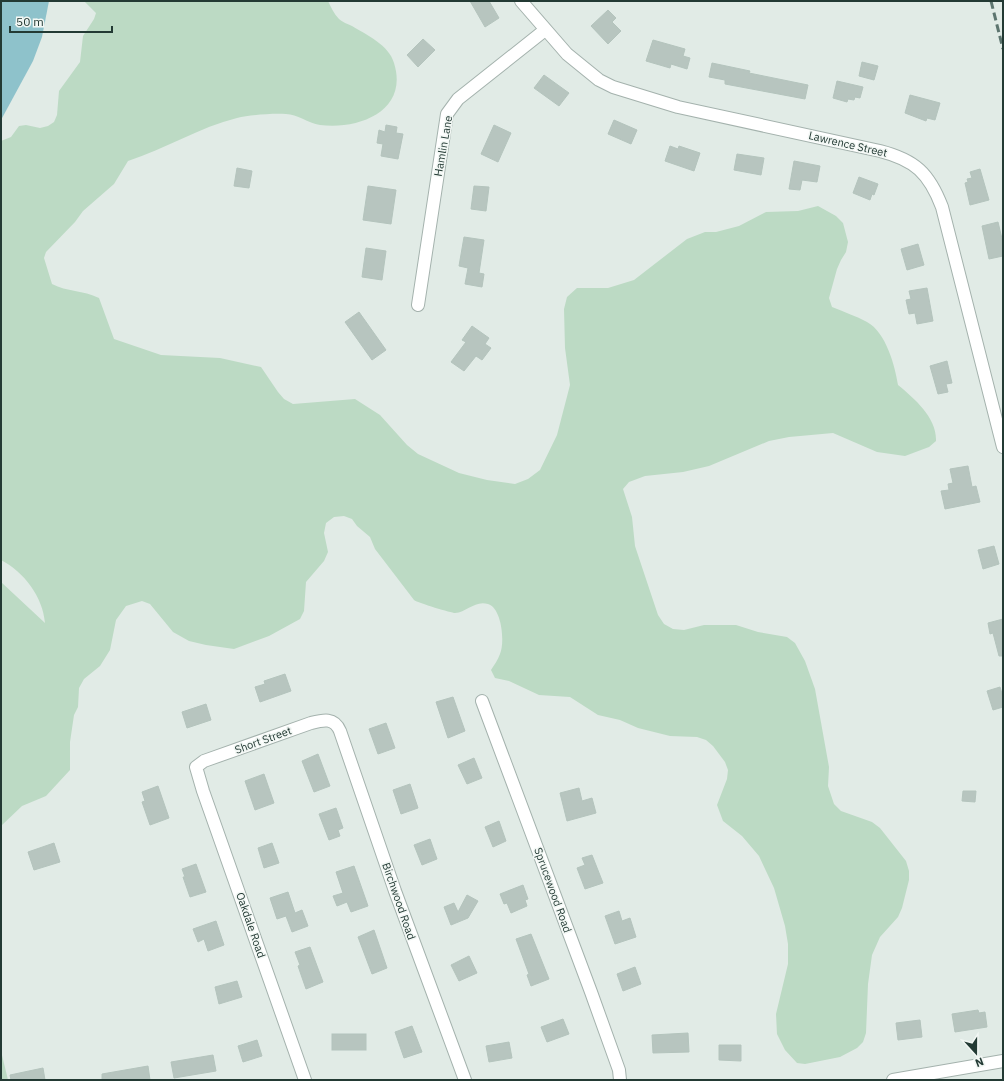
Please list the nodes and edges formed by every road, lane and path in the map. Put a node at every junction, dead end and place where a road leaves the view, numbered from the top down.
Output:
1 (521, 1) edge
2 (545, 30) junction
3 (418, 305) dead end
4 (1003, 447) edge
5 (482, 701) dead end
6 (335, 723) joint
7 (196, 769) joint
8 (1003, 1061) edge
9 (305, 1080) edge
10 (465, 1080) edge
11 (620, 1080) edge
12 (893, 1080) edge

1 - 2 street, Lawrence Street
2 - 3 street, Hamlin Lane
2 - 4 street, Lawrence Street
5 - 11 street, Sprucewood Road
6 - 7 street, Short Street
6 - 10 street, Birchwood Road
7 - 9 street, Oakdale Road
8 - 12 street

